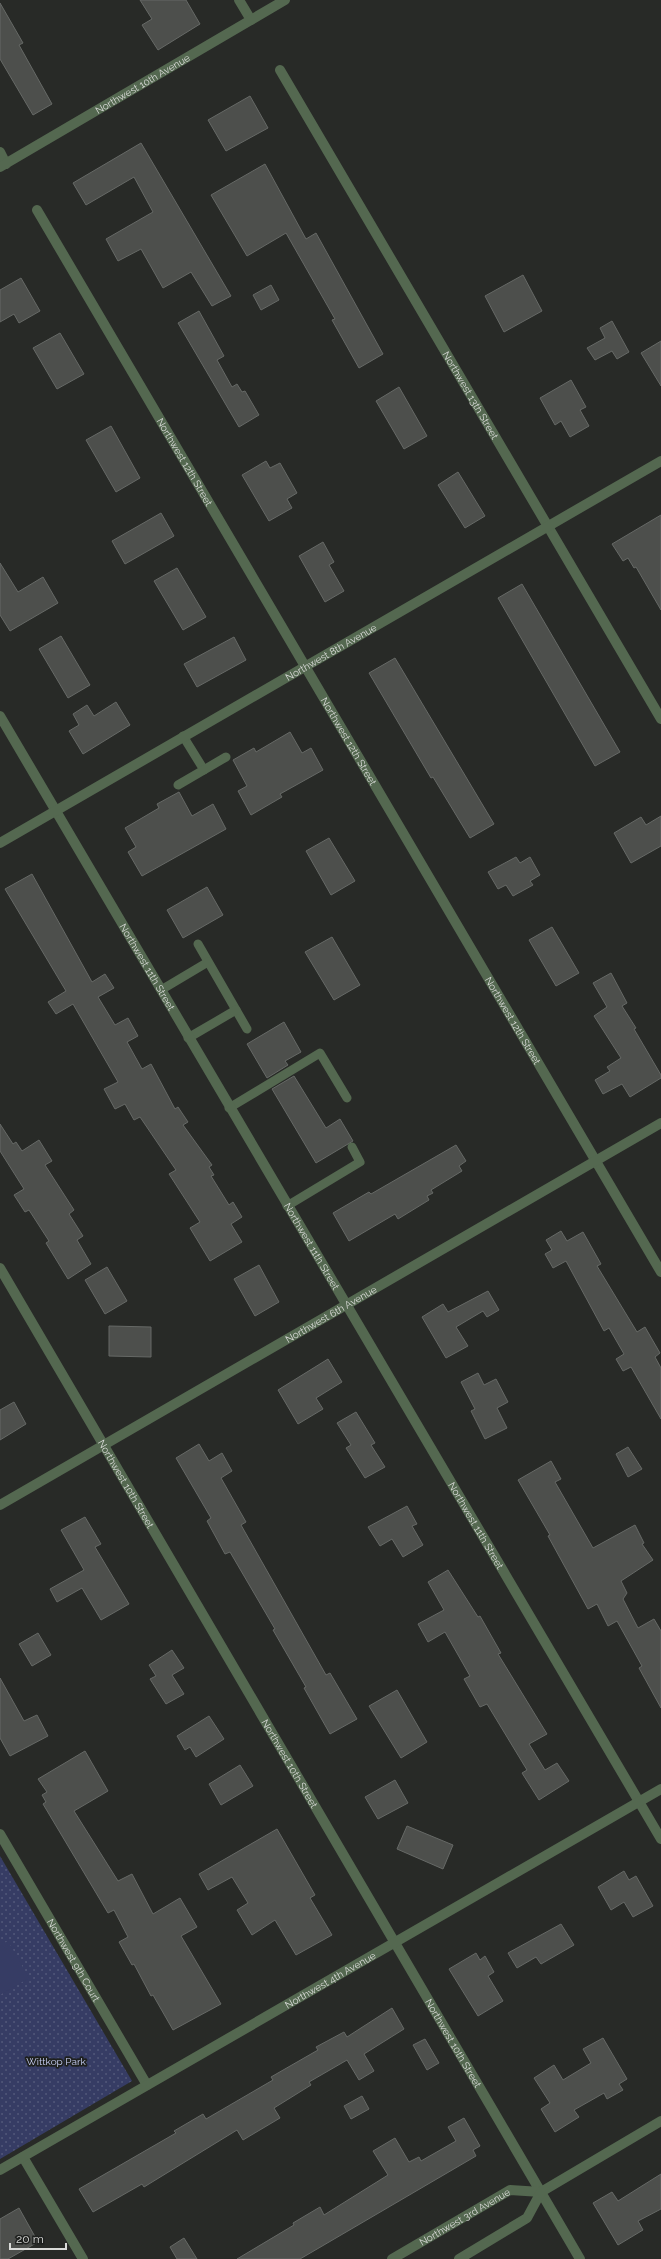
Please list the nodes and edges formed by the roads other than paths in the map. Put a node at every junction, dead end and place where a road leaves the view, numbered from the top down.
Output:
1 (240, 0) edge
2 (286, 0) edge
3 (251, 20) junction
4 (280, 70) dead end
5 (0, 152) edge
6 (3, 165) edge
7 (37, 210) dead end
8 (661, 461) edge
9 (546, 526) junction
10 (306, 665) junction
11 (0, 716) edge
12 (661, 720) edge
13 (183, 736) junction
14 (226, 757) dead end
15 (204, 770) junction
16 (178, 785) dead end
17 (55, 811) junction
18 (0, 843) edge
19 (198, 944) dead end
20 (208, 962) junction
21 (161, 990) junction
22 (236, 1010) junction
23 (247, 1029) dead end
24 (188, 1038) junction
25 (347, 1098) dead end
26 (230, 1108) junction
27 (661, 1123) edge
28 (352, 1147) dead end
29 (596, 1160) junction
30 (287, 1206) junction
31 (0, 1268) edge
32 (661, 1272) edge
33 (345, 1305) junction
34 (104, 1445) junction
35 (0, 1505) edge
36 (661, 1789) edge
37 (639, 1802) junction
38 (0, 1834) edge
39 (661, 1839) edge
40 (393, 1943) junction
41 (147, 2085) junction
42 (661, 2121) edge
43 (23, 2157) junction
44 (0, 2170) edge
45 (541, 2192) junction
46 (83, 2259) edge
47 (392, 2259) edge
48 (459, 2259) edge
49 (580, 2259) edge

1 - 3 street
2 - 3 street, Northwest 10th Avenue
3 - 6 street, Northwest 10th Avenue
4 - 9 street, Northwest 13th Street
5 - 6 street
7 - 10 street, Northwest 12th Street
8 - 9 street, Northwest 8th Avenue
9 - 10 street, Northwest 8th Avenue
9 - 12 street, Northwest 13th Street
10 - 13 street, Northwest 8th Avenue
10 - 29 street, Northwest 12th Street
11 - 17 street, Northwest 11th Street
13 - 15 lane
13 - 17 street, Northwest 8th Avenue
14 - 15 lane
15 - 16 lane
17 - 18 street, Northwest 8th Avenue
17 - 21 street, Northwest 11th Street
19 - 20 lane
20 - 21 lane
20 - 22 lane
21 - 24 street, Northwest 11th Street
22 - 23 lane
22 - 24 lane
24 - 26 street, Northwest 11th Street
25 - 26 lane
26 - 30 street, Northwest 11th Street
27 - 29 street, Northwest 6th Avenue
28 - 30 lane
29 - 32 street, Northwest 12th Street
29 - 33 street, Northwest 6th Avenue
30 - 33 street, Northwest 11th Street
31 - 34 street, Northwest 10th Street
33 - 34 street, Northwest 6th Avenue
33 - 37 street, Northwest 11th Street
34 - 35 street, Northwest 6th Avenue
34 - 40 street, Northwest 10th Street
36 - 37 street, Northwest 4th Avenue
37 - 39 street, Northwest 11th Street
37 - 40 street, Northwest 4th Avenue
38 - 41 street, Northwest 9th Court
40 - 41 street, Northwest 4th Avenue
40 - 45 street, Northwest 10th Street
41 - 43 street, Northwest 4th Avenue
42 - 45 street
43 - 44 street, Northwest 4th Avenue
43 - 46 street
45 - 47 street, Northwest 3rd Avenue
45 - 48 street
45 - 49 street, Northwest 10th Street

